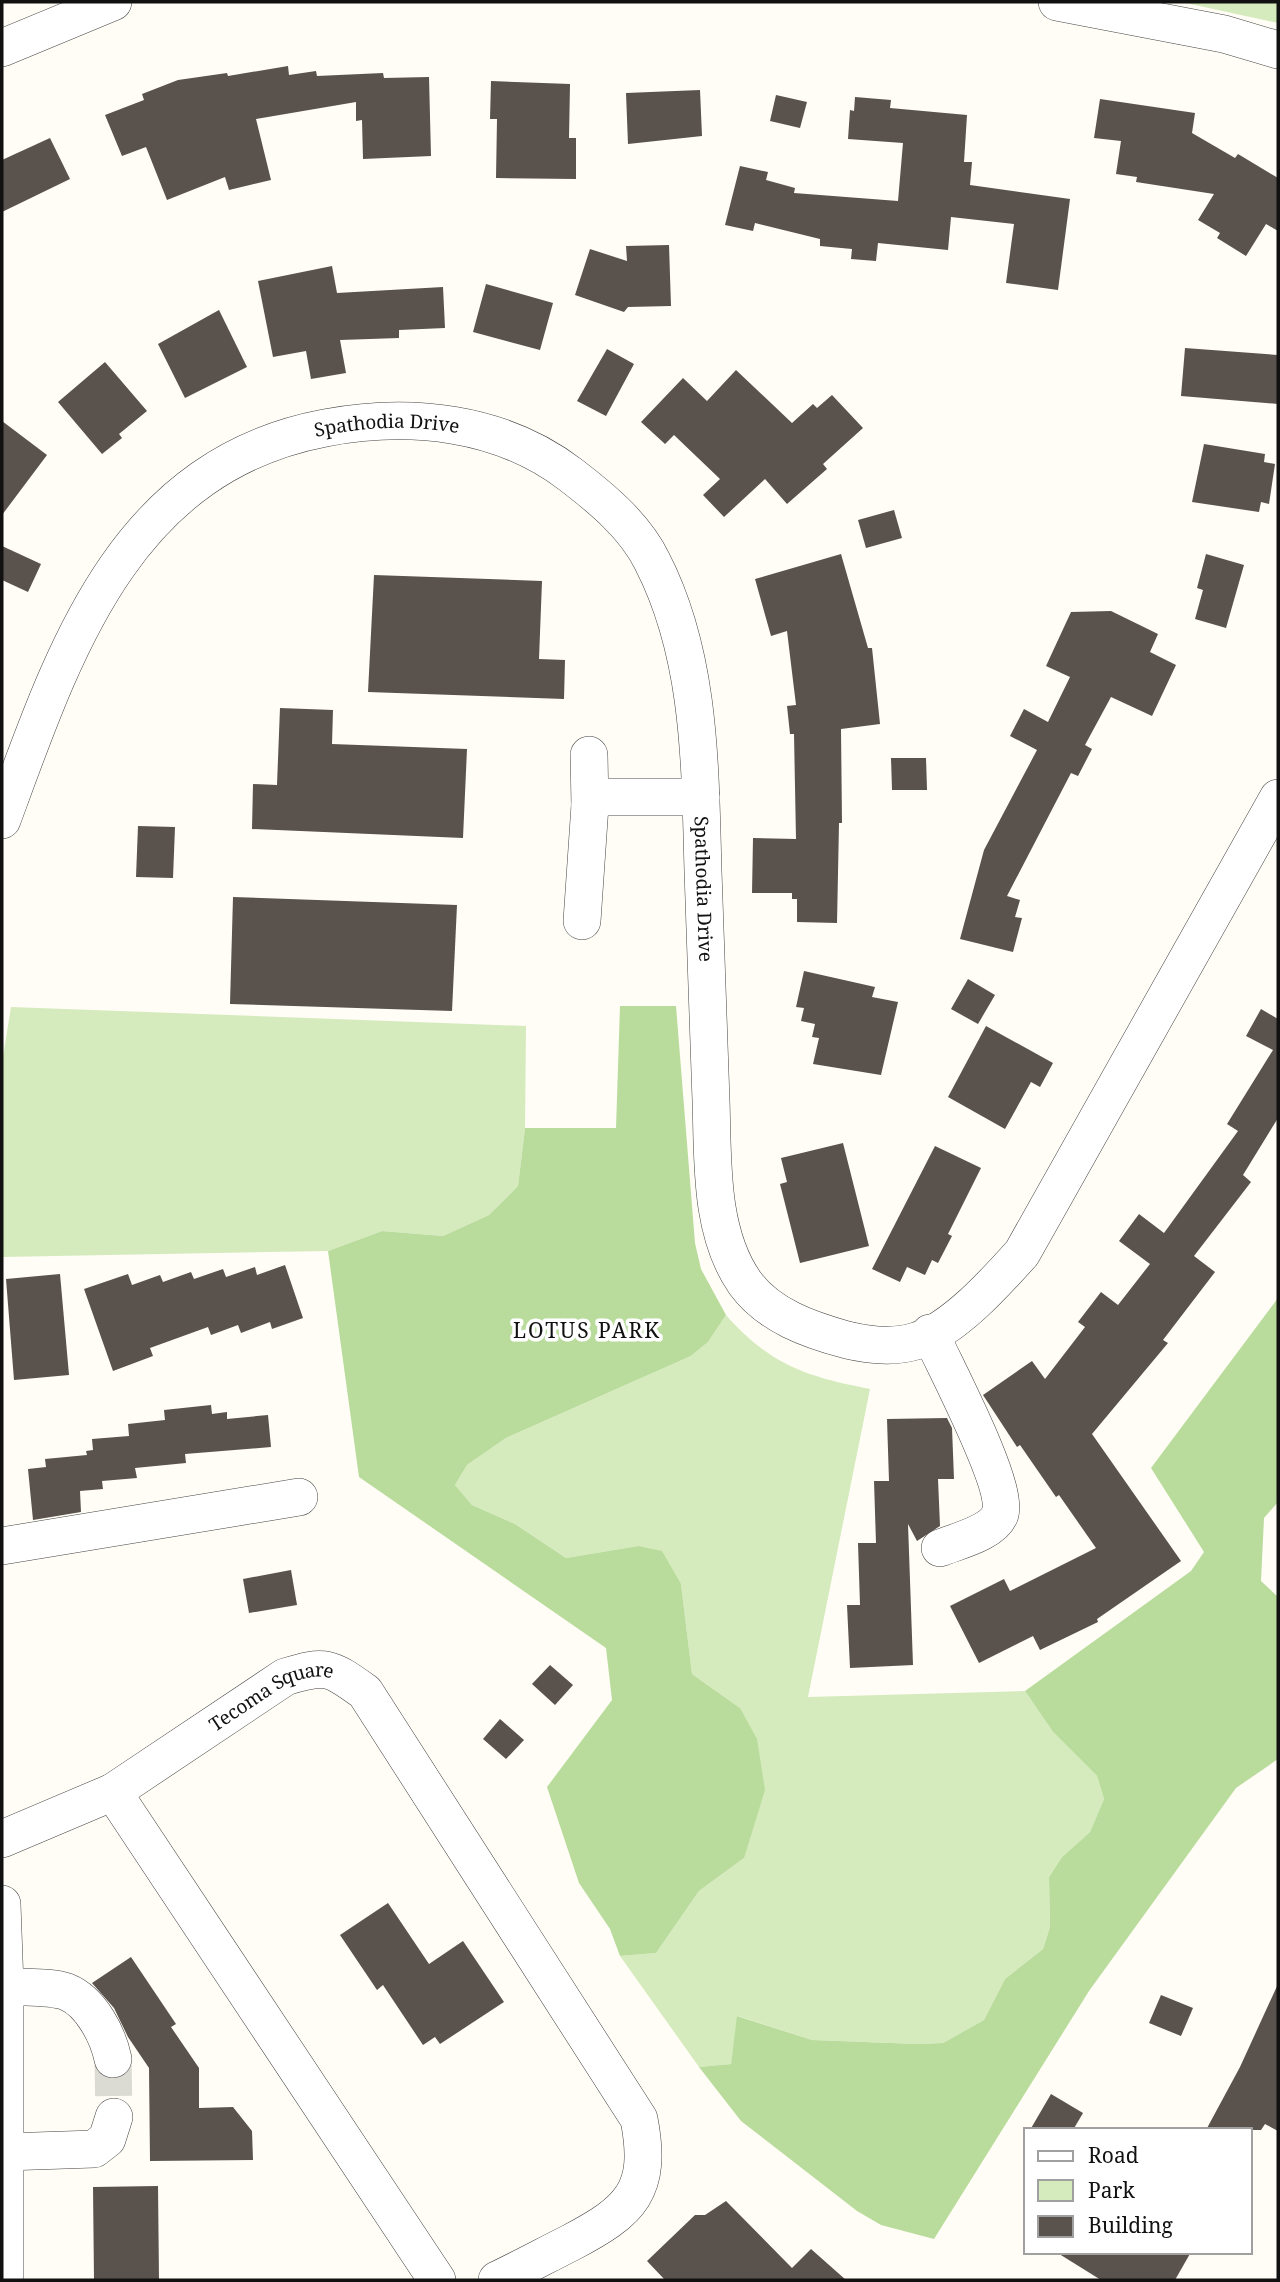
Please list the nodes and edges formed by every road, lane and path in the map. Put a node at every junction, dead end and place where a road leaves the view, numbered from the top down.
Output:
1 (113, 2) edge
2 (1057, 2) edge
3 (2, 48) edge
4 (1278, 50) edge
5 (589, 755) dead end
6 (701, 797) junction
7 (1278, 798) edge
8 (590, 805) junction
9 (2, 820) edge
10 (582, 921) dead end
11 (930, 1333) junction
12 (299, 1497) dead end
13 (2, 1546) edge
14 (940, 1548) dead end
15 (113, 1792) junction
16 (2, 1839) edge
17 (2, 1904) edge
18 (5, 1986) junction
19 (113, 2059) tunnel mouth
20 (114, 2117) tunnel mouth
21 (5, 2152) junction
22 (5, 2280) edge
23 (438, 2280) edge
24 (497, 2280) edge

1 - 3 street
2 - 4 street
5 - 8 street
6 - 8 street
6 - 9 street, Spathodia Drive
6 - 11 street, Spathodia Drive
7 - 11 street, Spathodia Drive
8 - 10 street
11 - 14 street
12 - 13 street
15 - 16 street, Tecoma Square
15 - 23 street
15 - 24 street, Tecoma Square
17 - 18 street
18 - 19 street
18 - 21 street
20 - 21 street
21 - 22 street

